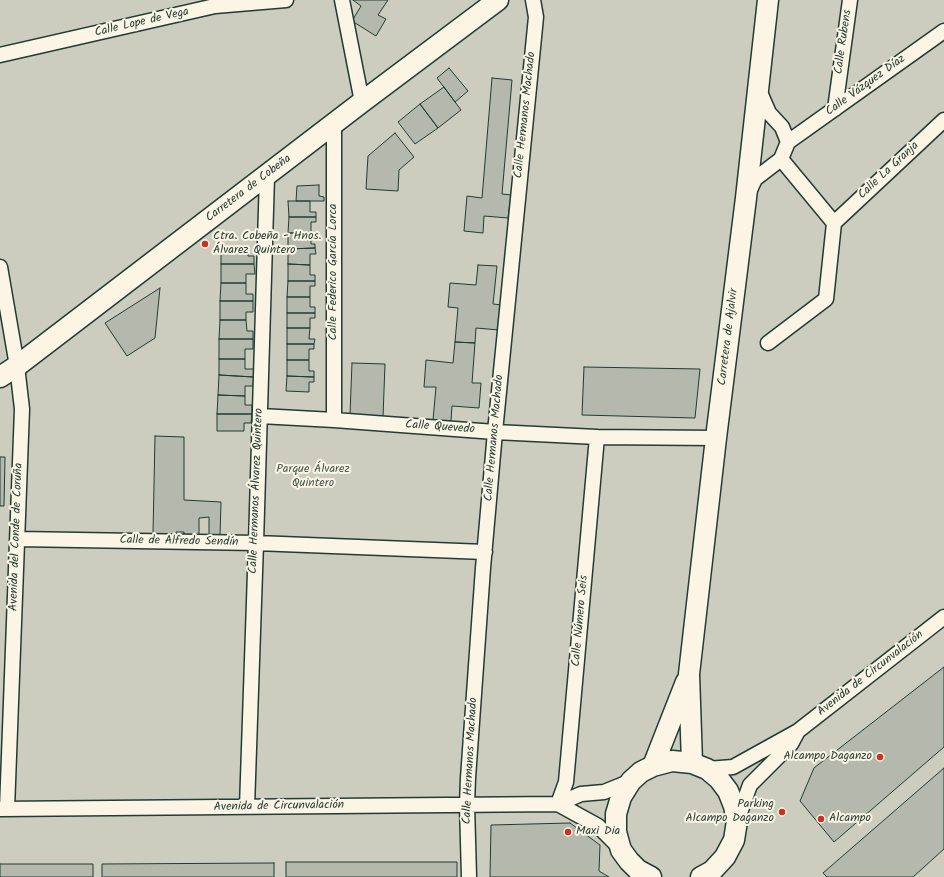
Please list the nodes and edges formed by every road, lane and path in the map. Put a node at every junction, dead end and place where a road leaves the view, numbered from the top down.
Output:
1 (286, 0) edge
2 (342, 0) edge
3 (498, 0) edge
4 (533, 0) edge
5 (768, 0) edge
6 (850, 0) edge
7 (944, 31) edge
8 (0, 55) edge
9 (758, 86) junction
10 (362, 102) junction
11 (835, 109) junction
12 (944, 120) edge
13 (334, 123) junction
14 (788, 142) junction
15 (781, 159) junction
16 (267, 176) junction
17 (746, 198) junction
18 (834, 223) junction
19 (0, 268) edge
20 (768, 343) dead end
21 (17, 366) junction
22 (0, 377) edge
23 (260, 416) junction
24 (334, 420) junction
25 (495, 432) junction
26 (597, 437) junction
27 (716, 438) junction
28 (18, 540) junction
29 (256, 543) junction
30 (485, 552) junction
31 (944, 617) edge
32 (689, 674) junction
33 (798, 731) junction
34 (653, 766) junction
35 (700, 766) junction
36 (631, 781) junction
37 (558, 804) junction
38 (467, 805) junction
39 (247, 807) junction
40 (4, 809) edge
41 (737, 821) junction
42 (622, 850) junction
43 (643, 875) edge
44 (469, 877) edge
45 (701, 877) edge

1 - 8 street, Calle Lope de Vega
2 - 10 street
3 - 10 street, Carretera de Cobeña
4 - 25 street, Calle Hermanos Machado
5 - 9 street, Carretera de Ajalvir
6 - 11 street, Calle Rubens
7 - 11 street, Calle Vázquez Díaz
9 - 14 street
9 - 17 street, Carretera de Ajalvir
10 - 13 street, Carretera de Cobeña
11 - 14 street, Calle Vázquez Díaz
12 - 18 street, Calle La Granja
13 - 16 street, Carretera de Cobeña
13 - 24 street, Calle Federico García Lorca
14 - 15 street
15 - 17 street
15 - 18 street
16 - 21 street, Carretera de Cobeña
16 - 23 street, Calle Hermanos Álvarez Quintero
17 - 27 street, Carretera de Ajalvir
18 - 20 street
19 - 21 street, Avenida del Conde de Coruña
21 - 22 street, Carretera de Cobeña
21 - 28 street, Avenida del Conde de Coruña
23 - 24 street, Calle Quevedo
23 - 29 street, Calle Hermanos Álvarez Quintero
24 - 25 street, Calle Quevedo
25 - 26 street, Calle Quevedo
25 - 30 street, Calle Hermanos Machado
26 - 27 street, Calle Quevedo
26 - 37 street, Calle Número Seis
27 - 32 street, Carretera de Ajalvir
28 - 29 street, Calle de Alfredo Sendín
28 - 40 street, Avenida del Conde de Coruña
29 - 30 street, Calle de Alfredo Sendín
29 - 39 street, Calle Hermanos Álvarez Quintero
30 - 38 street, Calle Hermanos Machado
31 - 33 street, Avenida de Circunvalación
32 - 34 street, Carretera de Ajalvir
32 - 35 street, Carretera de Ajalvir
33 - 35 street, Avenida de Circunvalación
33 - 41 street, Avenida de Circunvalación
34 - 35 street
34 - 36 street
35 - 41 street
36 - 37 street, Avenida de Circunvalación
36 - 42 street
37 - 38 street, Avenida de Circunvalación
37 - 42 street, Avenida de Circunvalación
38 - 39 street, Avenida de Circunvalación
38 - 44 street, Calle Hermanos Machado
39 - 40 street, Avenida de Circunvalación
41 - 45 street
42 - 43 street

